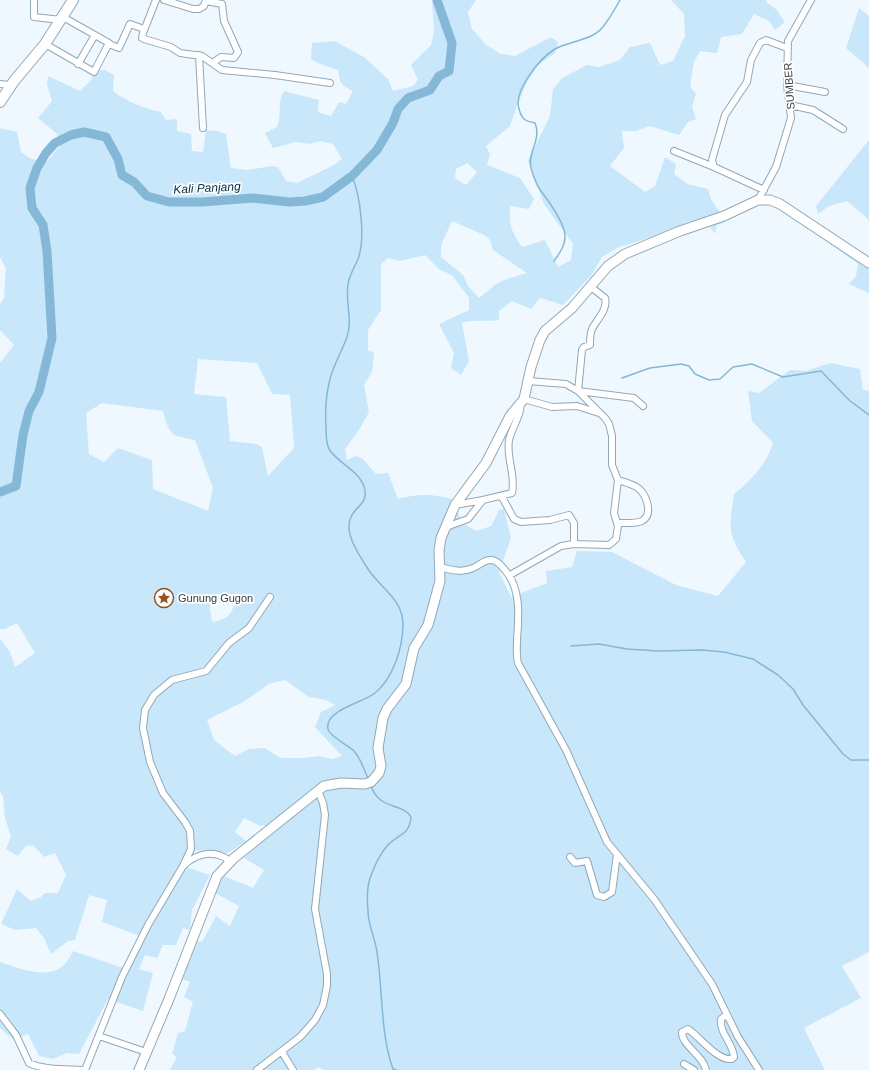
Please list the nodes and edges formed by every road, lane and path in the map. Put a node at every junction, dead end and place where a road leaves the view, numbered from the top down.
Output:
1 (34, 0) edge
2 (73, 0) edge
3 (156, 0) edge
4 (164, 0) edge
5 (811, 0) edge
6 (206, 1) edge
7 (62, 18) junction
8 (144, 29) junction
9 (95, 35) junction
10 (45, 44) junction
11 (110, 44) junction
12 (787, 48) junction
13 (199, 55) junction
14 (214, 62) junction
15 (78, 64) junction
16 (14, 81) junction
17 (330, 83) dead end
18 (0, 84) edge
19 (787, 85) junction
20 (824, 92) dead end
21 (0, 102) edge
22 (790, 104) junction
23 (203, 128) dead end
24 (843, 129) dead end
25 (674, 152) dead end
26 (714, 167) junction
27 (764, 190) junction
28 (758, 200) junction
29 (869, 263) edge
30 (591, 287) junction
31 (528, 381) junction
32 (578, 391) junction
33 (522, 401) junction
34 (643, 406) dead end
35 (600, 413) junction
36 (618, 480) junction
37 (502, 497) junction
38 (482, 500) junction
39 (455, 505) junction
40 (617, 523) junction
41 (446, 527) junction
42 (574, 544) junction
43 (440, 567) junction
44 (510, 575) junction
45 (270, 597) dead end
46 (318, 791) junction
47 (617, 854) junction
48 (570, 857) dead end
49 (230, 861) junction
50 (183, 866) junction
51 (0, 1014) edge
52 (726, 1015) junction
53 (99, 1036) junction
54 (146, 1052) junction
55 (282, 1052) junction
56 (684, 1064) dead end
57 (85, 1070) edge
58 (139, 1070) edge
59 (257, 1070) edge
60 (294, 1070) edge
61 (694, 1070) edge
62 (706, 1070) edge
63 (759, 1070) edge

1 - 7 street
2 - 7 main road
3 - 8 street
4 - 6 street
5 - 12 street, SUMBER
6 - 14 street
7 - 9 street
7 - 10 main road
8 - 11 street
8 - 13 street
9 - 11 street
9 - 15 street
10 - 15 street
10 - 16 main road
11 - 15 street
12 - 19 street, SUMBER
12 - 26 street
13 - 14 street
13 - 23 street
14 - 17 street
16 - 18 street
16 - 21 main road
19 - 20 street
19 - 22 street, SUMBER
22 - 24 street
22 - 27 street, SUMBER
25 - 26 street
26 - 27 street
27 - 28 street, SUMBER
28 - 29 street
28 - 30 street
30 - 31 street
30 - 32 street
31 - 32 street
31 - 33 street
32 - 34 street
32 - 35 street
33 - 35 street
33 - 37 street
33 - 39 street
35 - 36 street
36 - 40 street
36 - 40 street
37 - 38 street
37 - 42 street
38 - 39 street
38 - 41 street
39 - 41 street
40 - 42 street
41 - 43 street
42 - 44 street
43 - 44 street
43 - 46 street
44 - 47 street
45 - 50 street
46 - 49 street
46 - 55 street
47 - 48 street
47 - 52 street
49 - 50 street
49 - 54 street
50 - 53 street
51 - 57 street
52 - 62 street
52 - 63 street
53 - 54 street
53 - 57 street
54 - 58 street
55 - 59 street
55 - 60 street
56 - 61 street

